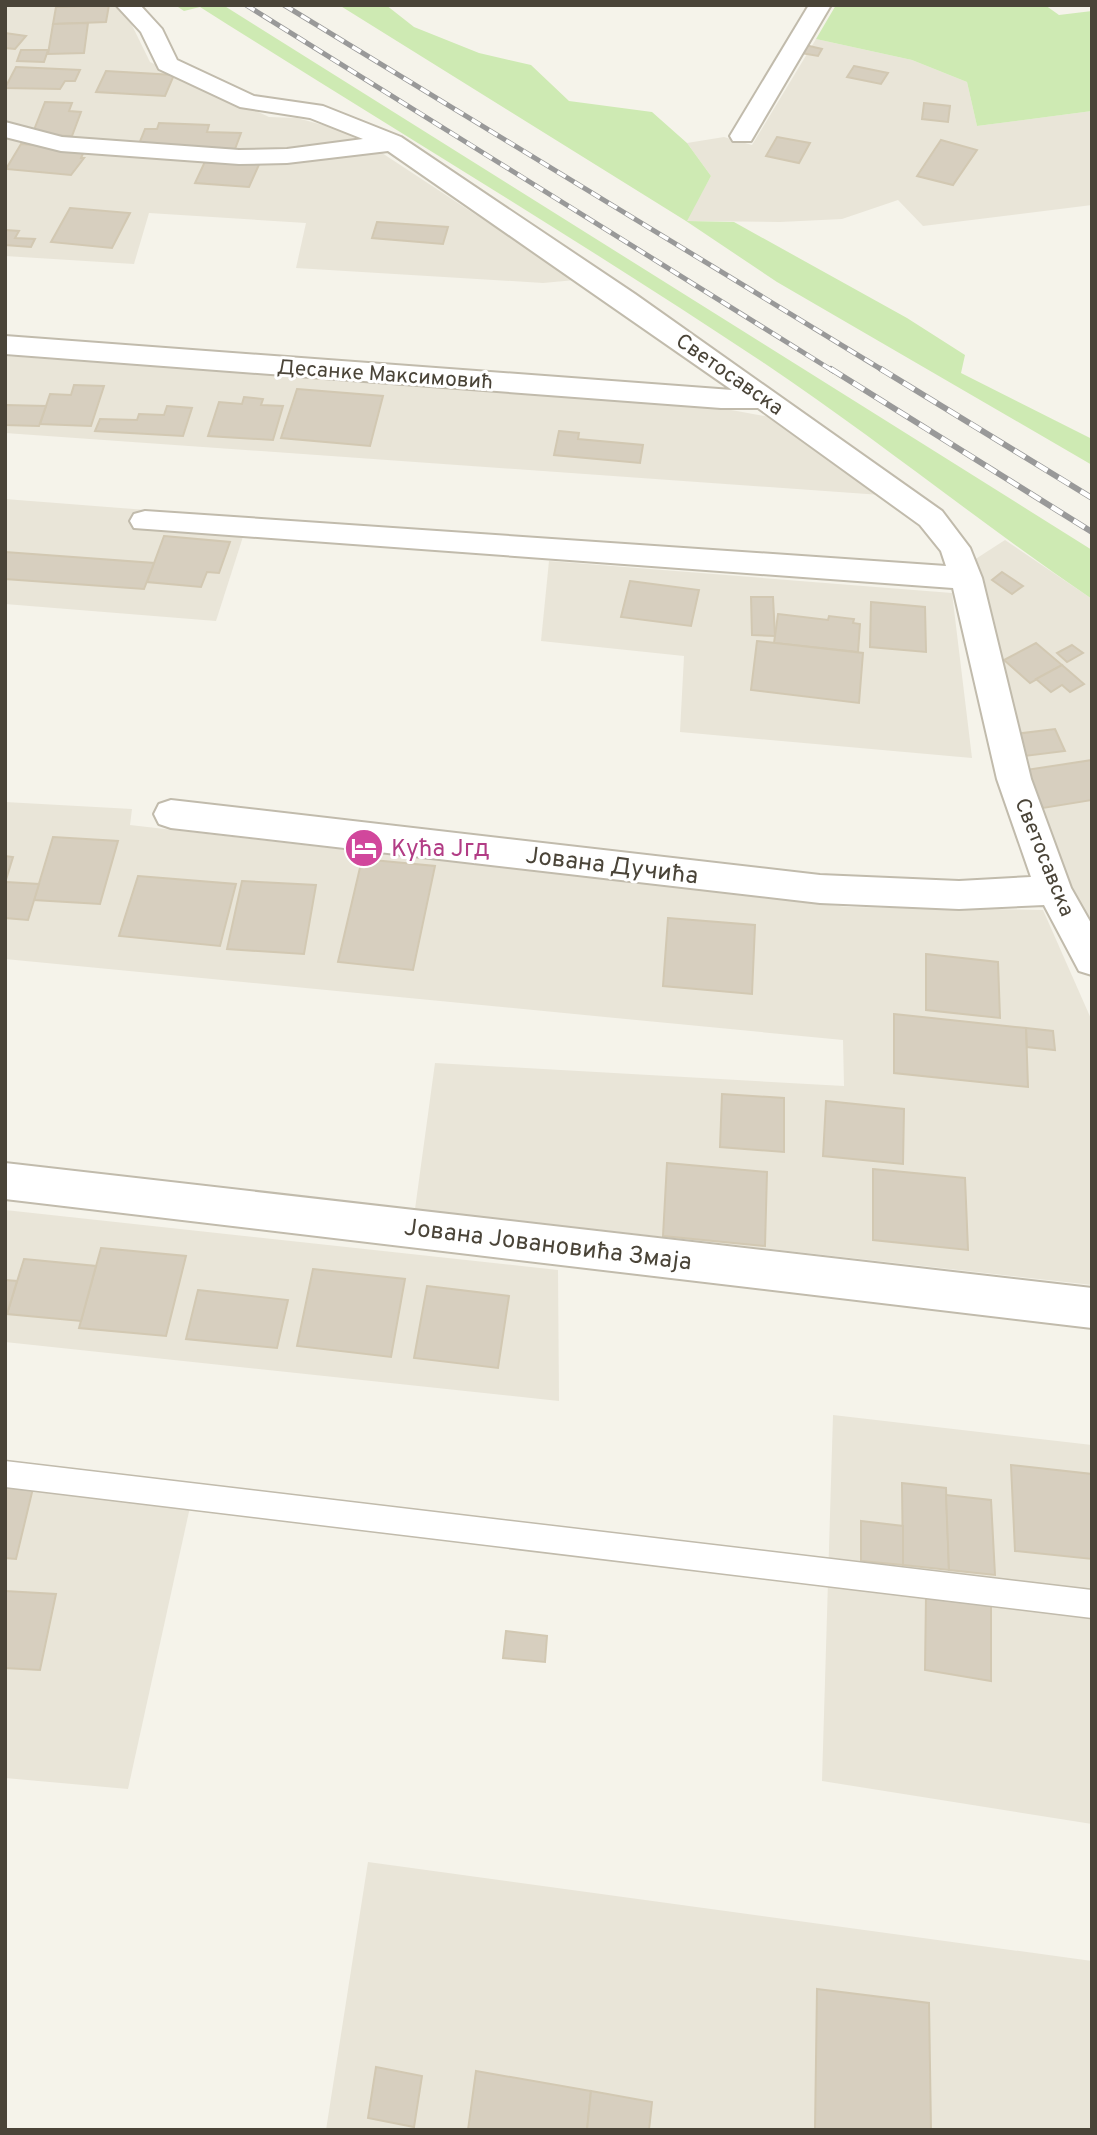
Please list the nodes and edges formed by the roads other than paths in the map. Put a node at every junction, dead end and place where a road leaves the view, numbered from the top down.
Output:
1 (127, 5) edge
2 (820, 5) edge
3 (5, 129) edge
4 (742, 136) dead end
5 (392, 142) junction
6 (5, 345) edge
7 (765, 399) junction
8 (145, 522) dead end
9 (966, 578) junction
10 (171, 814) dead end
11 (1054, 890) junction
12 (1092, 960) edge
13 (5, 1181) edge
14 (1092, 1308) edge
15 (5, 1474) edge
16 (1092, 1604) edge

1 - 5 street, Светосавска
2 - 4 street
3 - 5 street
5 - 7 street, Светосавска
6 - 7 street, Десанке Максимовић
7 - 9 street, Светосавска
8 - 9 street
9 - 11 street, Светосавска
10 - 11 street, Јована Дучића
11 - 12 street, Светосавска
13 - 14 street, Јована Јовановића Змаја
15 - 16 lane

